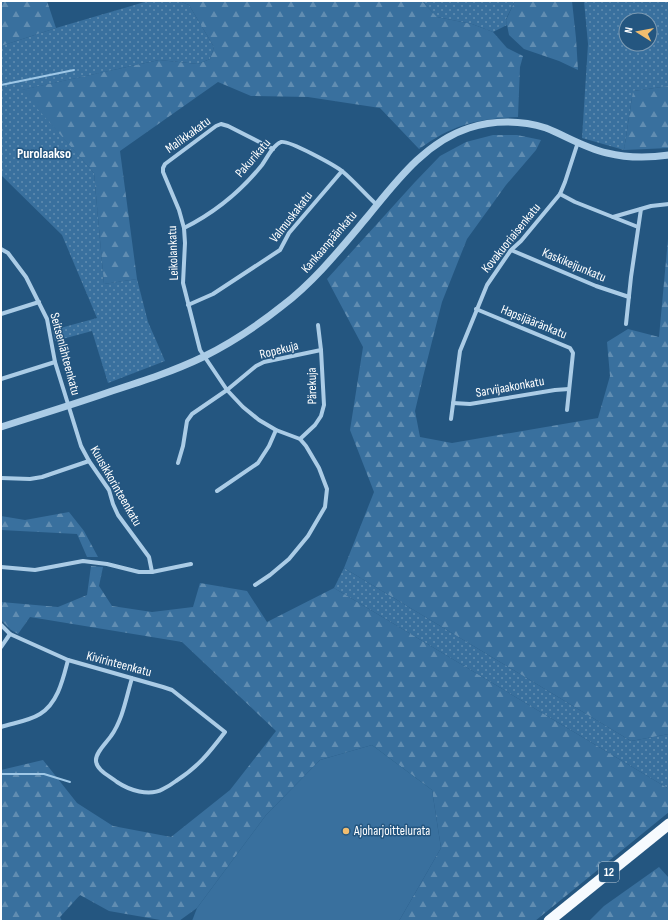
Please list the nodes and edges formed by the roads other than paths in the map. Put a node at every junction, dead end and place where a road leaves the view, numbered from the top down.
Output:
1 (578, 142) junction
2 (273, 149) junction
3 (669, 155) edge
4 (342, 171) junction
5 (164, 172) joint
6 (560, 194) junction
7 (669, 204) edge
8 (377, 205) junction
9 (641, 209) junction
10 (612, 217) junction
11 (638, 227) junction
12 (184, 228) junction
13 (1, 249) edge
14 (512, 250) junction
15 (629, 297) junction
16 (39, 302) junction
17 (188, 305) junction
18 (476, 309) junction
19 (1, 314) edge
20 (626, 324) dead end
21 (318, 325) dead end
22 (321, 350) junction
23 (205, 356) junction
24 (55, 362) junction
25 (1, 379) edge
26 (569, 389) junction
27 (227, 390) junction
28 (453, 403) junction
29 (69, 406) junction
30 (566, 410) dead end
31 (451, 419) dead end
32 (1, 427) edge
33 (276, 430) junction
34 (300, 439) junction
35 (89, 461) junction
36 (178, 463) dead end
37 (1, 478) edge
38 (217, 491) dead end
39 (192, 564) dead end
40 (1, 566) edge
41 (152, 572) junction
42 (255, 585) dead end
43 (1, 626) edge
44 (10, 634) junction
45 (1, 647) edge
46 (68, 660) junction
47 (132, 678) junction
48 (1, 727) edge
49 (669, 824) edge
50 (549, 921) edge

1 - 3 street, Kankaanpäänkatu
1 - 6 street, Kovakuoriaisenkatu
1 - 8 street, Kankaanpäänkatu
2 - 4 street, Pakurikatu
2 - 5 street, Malikkakatu
2 - 12 street, Pakurikatu
4 - 8 street, Pakurikatu
4 - 17 street, Valmuskakatu
5 - 12 street, Leikolankatu
6 - 10 street
6 - 14 street, Kovakuoriaisenkatu
7 - 9 street
8 - 23 street, Kankaanpäänkatu
9 - 10 street
9 - 11 street
10 - 11 street
11 - 15 street
12 - 17 street, Leikolankatu
13 - 16 street, Seitsenlähteenkatu
14 - 15 street, Kaskikeijunkatu
14 - 18 street, Kovakuoriaisenkatu
15 - 20 street
16 - 19 street
16 - 24 street, Seitsenlähteenkatu
17 - 23 street, Leikolankatu
18 - 26 street, Hapsijääränkatu
18 - 28 street, Kovakuoriaisenkatu
21 - 22 street, Pärekuja
22 - 27 street, Ropekuja
22 - 34 street, Pärekuja
23 - 27 street, Leikolankatu
23 - 29 street, Kankaanpäänkatu
24 - 25 street
24 - 29 street, Seitsenlähteenkatu
26 - 28 street, Sarvijaakonkatu
26 - 30 street, Hapsijääränkatu
27 - 33 street, Leikolankatu
27 - 36 street, Ropekuja
28 - 31 street, Kovakuoriaisenkatu
29 - 32 street, Kankaanpäänkatu
29 - 35 street, Kuusikkorinteenkatu
33 - 34 street, Leikolankatu
33 - 38 street
34 - 42 street
35 - 37 street
35 - 41 street, Kuusikkorinteenkatu
39 - 41 street
40 - 41 street
43 - 44 street, Kivirinteenkatu
44 - 45 street
44 - 46 street, Kivirinteenkatu
46 - 47 street, Kivirinteenkatu
46 - 48 street
47 - 47 street, Kivirinteenkatu
49 - 50 highway, 12

